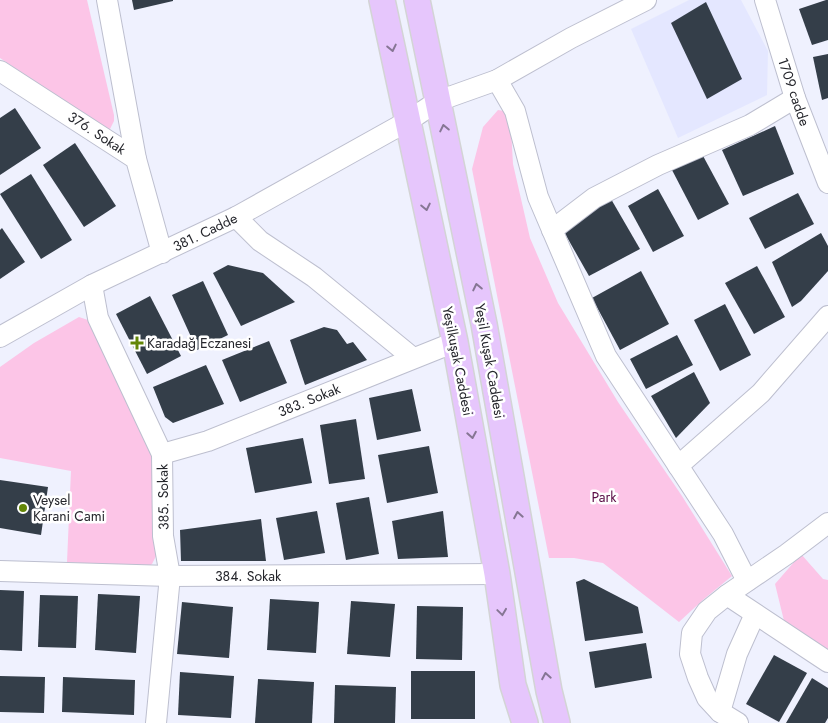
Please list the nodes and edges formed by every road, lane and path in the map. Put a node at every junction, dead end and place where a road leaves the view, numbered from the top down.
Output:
1 (107, 0) edge
2 (382, 0) edge
3 (417, 0) edge
4 (646, 0) edge
5 (765, 0) edge
6 (0, 70) edge
7 (497, 80) junction
8 (795, 98) junction
9 (438, 101) junction
10 (408, 121) junction
11 (136, 159) junction
12 (828, 183) edge
13 (236, 218) junction
14 (552, 230) junction
15 (162, 253) junction
16 (92, 285) junction
17 (828, 316) edge
18 (0, 337) edge
19 (455, 342) junction
20 (413, 358) junction
21 (162, 454) junction
22 (678, 466) junction
23 (828, 523) edge
24 (0, 571) edge
25 (497, 574) junction
26 (170, 576) junction
27 (747, 581) junction
28 (727, 595) junction
29 (755, 614) junction
30 (828, 662) edge
31 (720, 712) junction
32 (156, 723) edge
33 (525, 723) edge
34 (557, 723) edge
35 (738, 723) edge

1 - 11 street
2 -> 10 main road, Yeşilkuşak Caddesi
3 - 9 main road, Yeşil Kuşak Caddesi
4 - 7 street, 381. Cadde
5 - 8 street, 1709 cadde
6 - 11 street, 376. Sokak
7 - 9 street, 381. Cadde
7 - 14 street
8 - 12 street, 1709 cadde
8 - 14 street
9 - 10 street, 381. Cadde
34 -> 9 main road, Yeşil Kuşak Caddesi
10 - 13 street, 381. Cadde
10 -> 19 main road, Yeşilkuşak Caddesi
11 - 15 street, 376. Sokak
13 - 15 street, 381. Cadde
13 - 20 street
14 - 22 street
15 - 16 street, 381. Cadde
16 - 18 street, 381. Cadde
16 - 21 street, 385. Sokak
17 - 22 street
19 - 20 street, 383. Sokak
19 -> 25 main road, Yeşilkuşak Caddesi
20 - 21 street, 383. Sokak
21 - 26 street, 385. Sokak
22 - 27 street
23 - 27 street
24 - 26 street, 384. Sokak
25 - 26 street, 384. Sokak
25 -> 33 main road, Yeşilkuşak Caddesi
26 - 32 street, 385. Sokak
27 - 28 street
28 - 29 street
28 - 31 street
29 - 30 street
29 - 31 street
31 - 35 street

